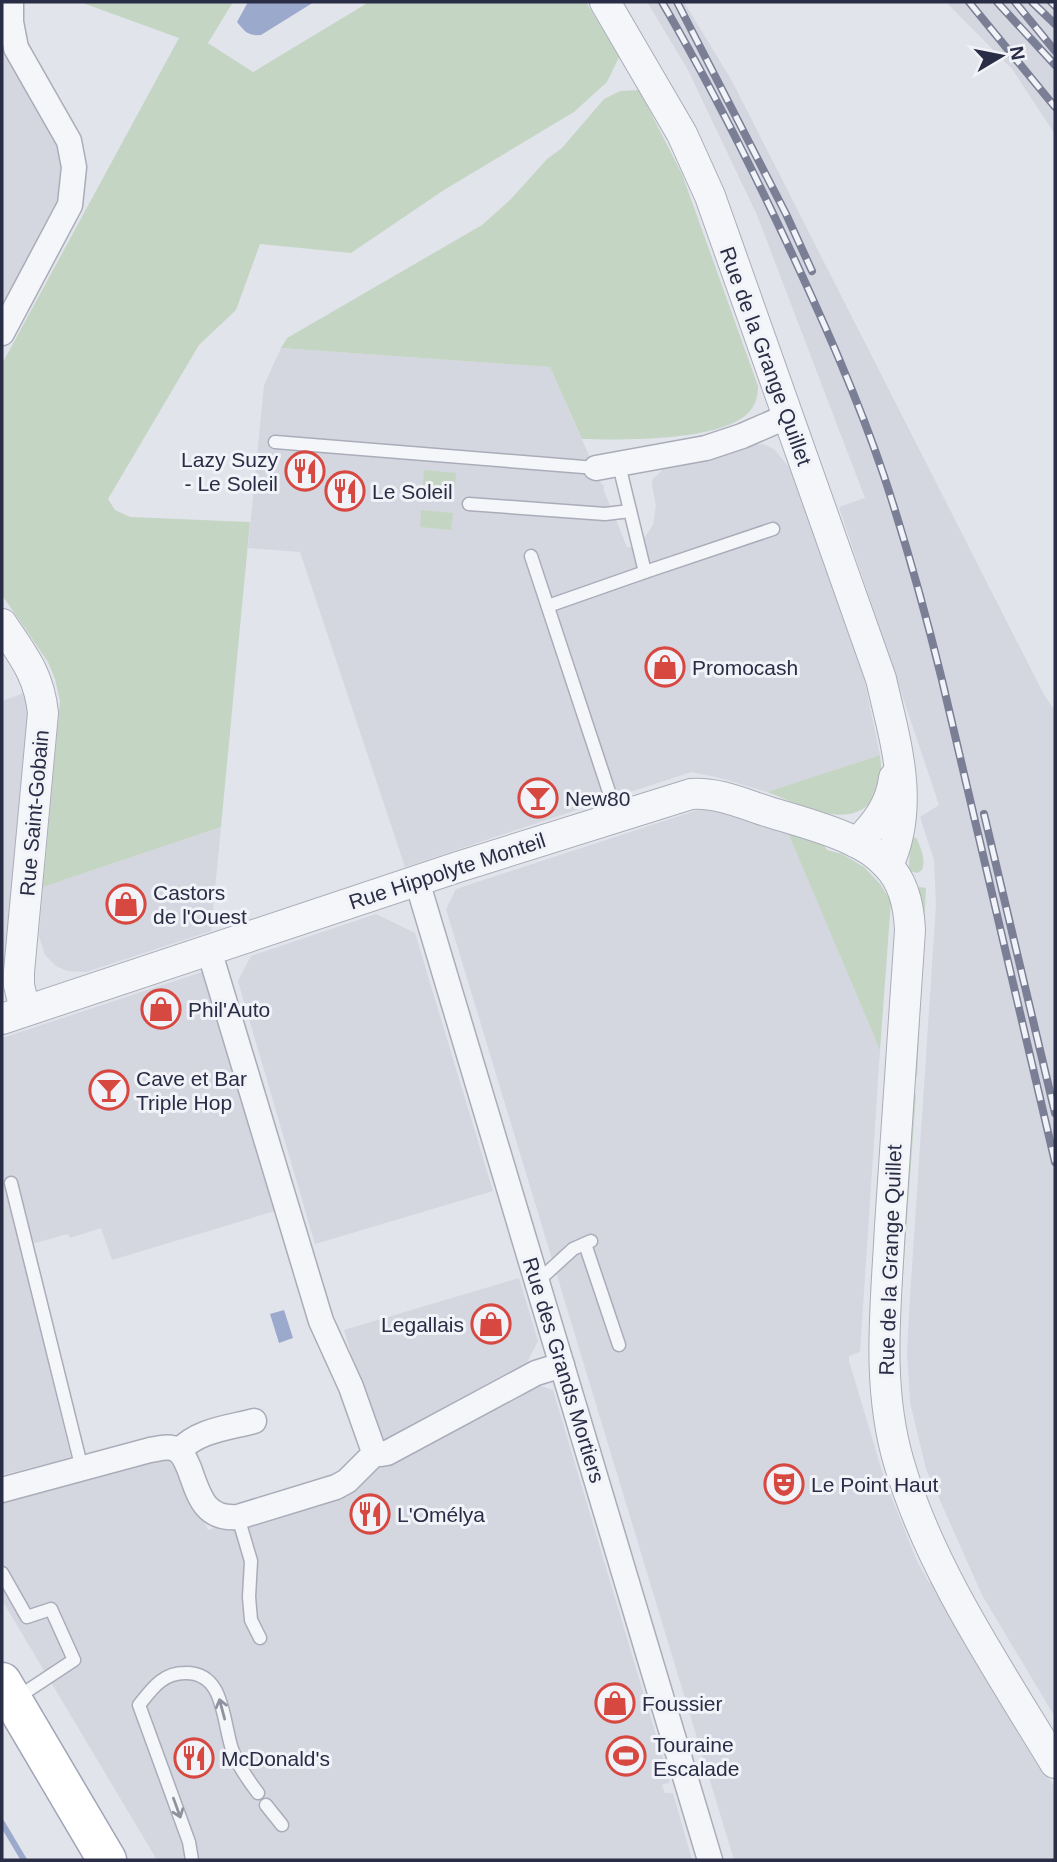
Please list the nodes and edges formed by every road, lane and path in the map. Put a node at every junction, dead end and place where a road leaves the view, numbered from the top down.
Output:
1 (11, 2) edge
2 (606, 2) edge
3 (2, 332) edge
4 (788, 416) junction
5 (275, 442) dead end
6 (607, 466) junction
7 (469, 504) dead end
8 (630, 511) junction
9 (774, 529) dead end
10 (531, 556) dead end
11 (645, 572) junction
12 (548, 606) junction
13 (2, 624) edge
14 (892, 725) junction
15 (617, 816) junction
16 (857, 842) junction
17 (888, 865) junction
18 (417, 881) junction
19 (209, 950) junction
20 (13, 1015) edge
21 (11, 1183) dead end
22 (537, 1282) junction
23 (619, 1345) dead end
24 (562, 1365) junction
25 (254, 1421) dead end
26 (179, 1451) junction
27 (376, 1452) junction
28 (82, 1468) junction
29 (2, 1490) edge
30 (238, 1517) junction
31 (2, 1573) edge
32 (260, 1639) dead end
33 (7, 1691) edge
34 (1055, 1763) edge
35 (258, 1793) dead end
36 (266, 1805) dead end
37 (282, 1825) dead end
38 (107, 1860) edge
39 (192, 1860) edge
40 (710, 1860) edge

1 - 3 street
2 - 4 street, Rue de la Grange Quillet
4 - 6 street
4 - 14 street, Rue de la Grange Quillet
5 - 6 lane
6 - 8 lane
7 - 8 lane
8 - 11 lane
9 - 11 lane
10 - 12 lane
11 - 12 lane
12 - 15 lane
13 - 20 street, Rue Saint-Gobain
14 - 16 street, Rue de la Grange Quillet
14 - 17 street, Rue de la Grange Quillet
15 - 16 street, Rue Hippolyte Monteil
15 - 18 street, Rue Hippolyte Monteil
16 - 17 street, Rue Hippolyte Monteil
17 - 34 street, Rue de la Grange Quillet
18 - 19 street, Rue Hippolyte Monteil
18 - 22 street, Rue des Grands Mortiers
19 - 20 street, Rue Hippolyte Monteil
19 - 27 street
21 - 28 lane
22 - 23 lane
22 - 24 street, Rue des Grands Mortiers
24 - 27 street
24 - 40 street, Rue des Grands Mortiers
25 - 26 street
26 - 28 street
26 - 30 street
27 - 30 street
28 - 29 street
30 - 32 lane
31 - 33 lane
33 - 38 main road
35 -> 39 lane
36 - 37 lane

